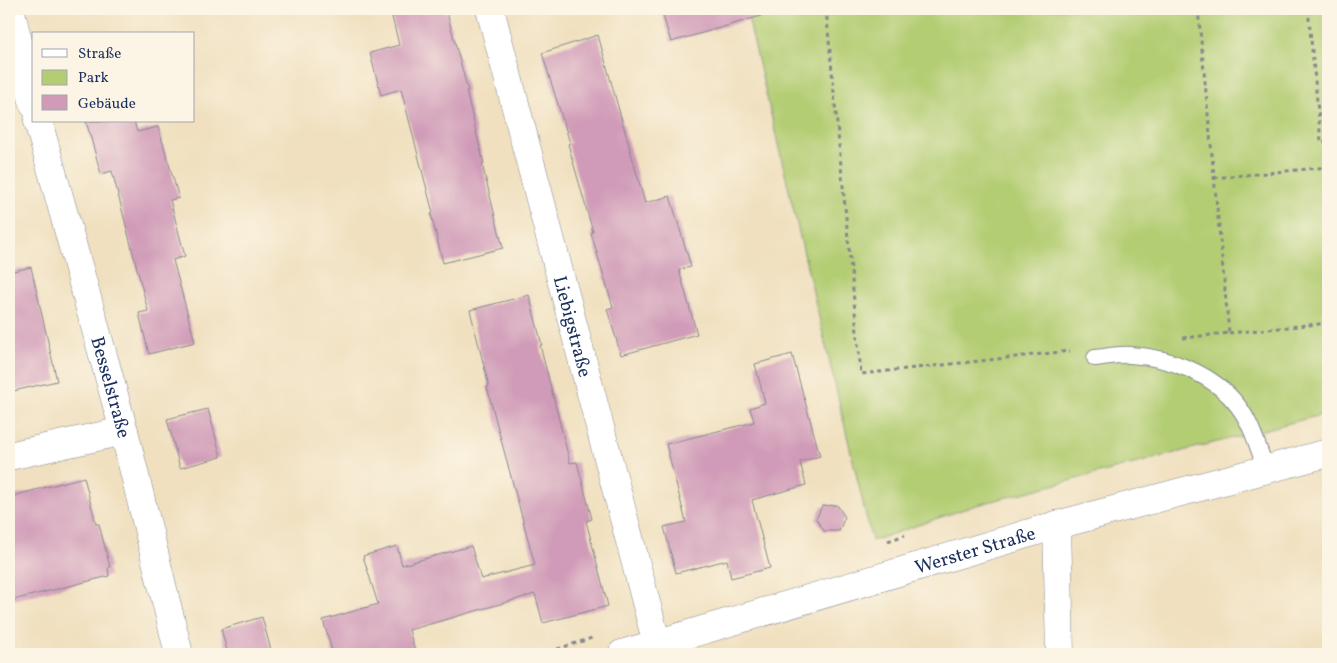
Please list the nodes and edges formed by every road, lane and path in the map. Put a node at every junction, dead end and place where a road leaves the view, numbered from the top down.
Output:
1 (10, 9) edge
2 (490, 9) edge
3 (826, 9) edge
4 (1198, 9) edge
5 (1308, 9) edge
6 (24, 99) edge
7 (38, 122) edge
8 (1328, 141) edge
9 (1328, 167) edge
10 (1214, 178) junction
11 (1328, 323) edge
12 (1229, 334) junction
13 (1180, 339) dead end
14 (1074, 350) dead end
15 (1095, 358) dead end
16 (124, 431) junction
17 (1328, 453) edge
18 (9, 456) edge
19 (1266, 469) junction
20 (1057, 525) junction
21 (657, 644) junction
22 (179, 654) edge
23 (622, 654) edge
24 (1060, 654) edge

1 - 6 street
2 - 21 street, Liebigstraße
3 - 14 path
4 - 10 path
5 - 8 path
7 - 16 street, Besselstraße
9 - 10 path
10 - 12 path
11 - 12 path
12 - 13 path
15 - 19 lane
16 - 18 street
16 - 22 street, Besselstraße
17 - 19 street, Werster Straße
19 - 20 street, Werster Straße
20 - 21 street, Werster Straße
20 - 24 street
21 - 23 street, Werster Straße

